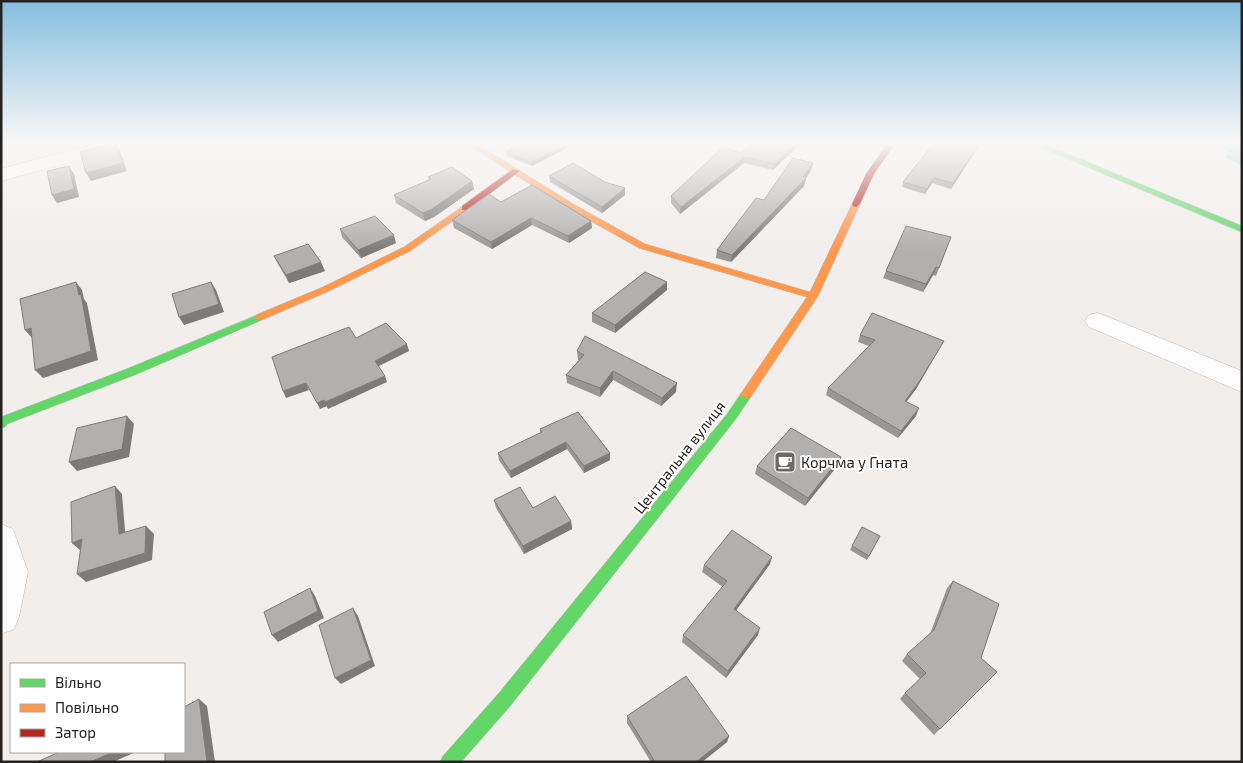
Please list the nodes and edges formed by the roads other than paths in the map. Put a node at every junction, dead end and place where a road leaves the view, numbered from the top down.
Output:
1 (504, 180) edge
2 (529, 180) edge
3 (867, 180) edge
4 (1123, 180) edge
5 (1242, 229) edge
6 (813, 296) junction
7 (1098, 321) dead end
8 (1242, 382) edge
9 (1, 424) edge
10 (1, 539) edge
11 (1, 618) edge
12 (449, 762) edge

1 - 9 street
2 - 6 street
3 - 6 street, Центральна вулиця
4 - 5 street
6 - 12 street, Центральна вулиця
7 - 8 street
10 - 11 street

